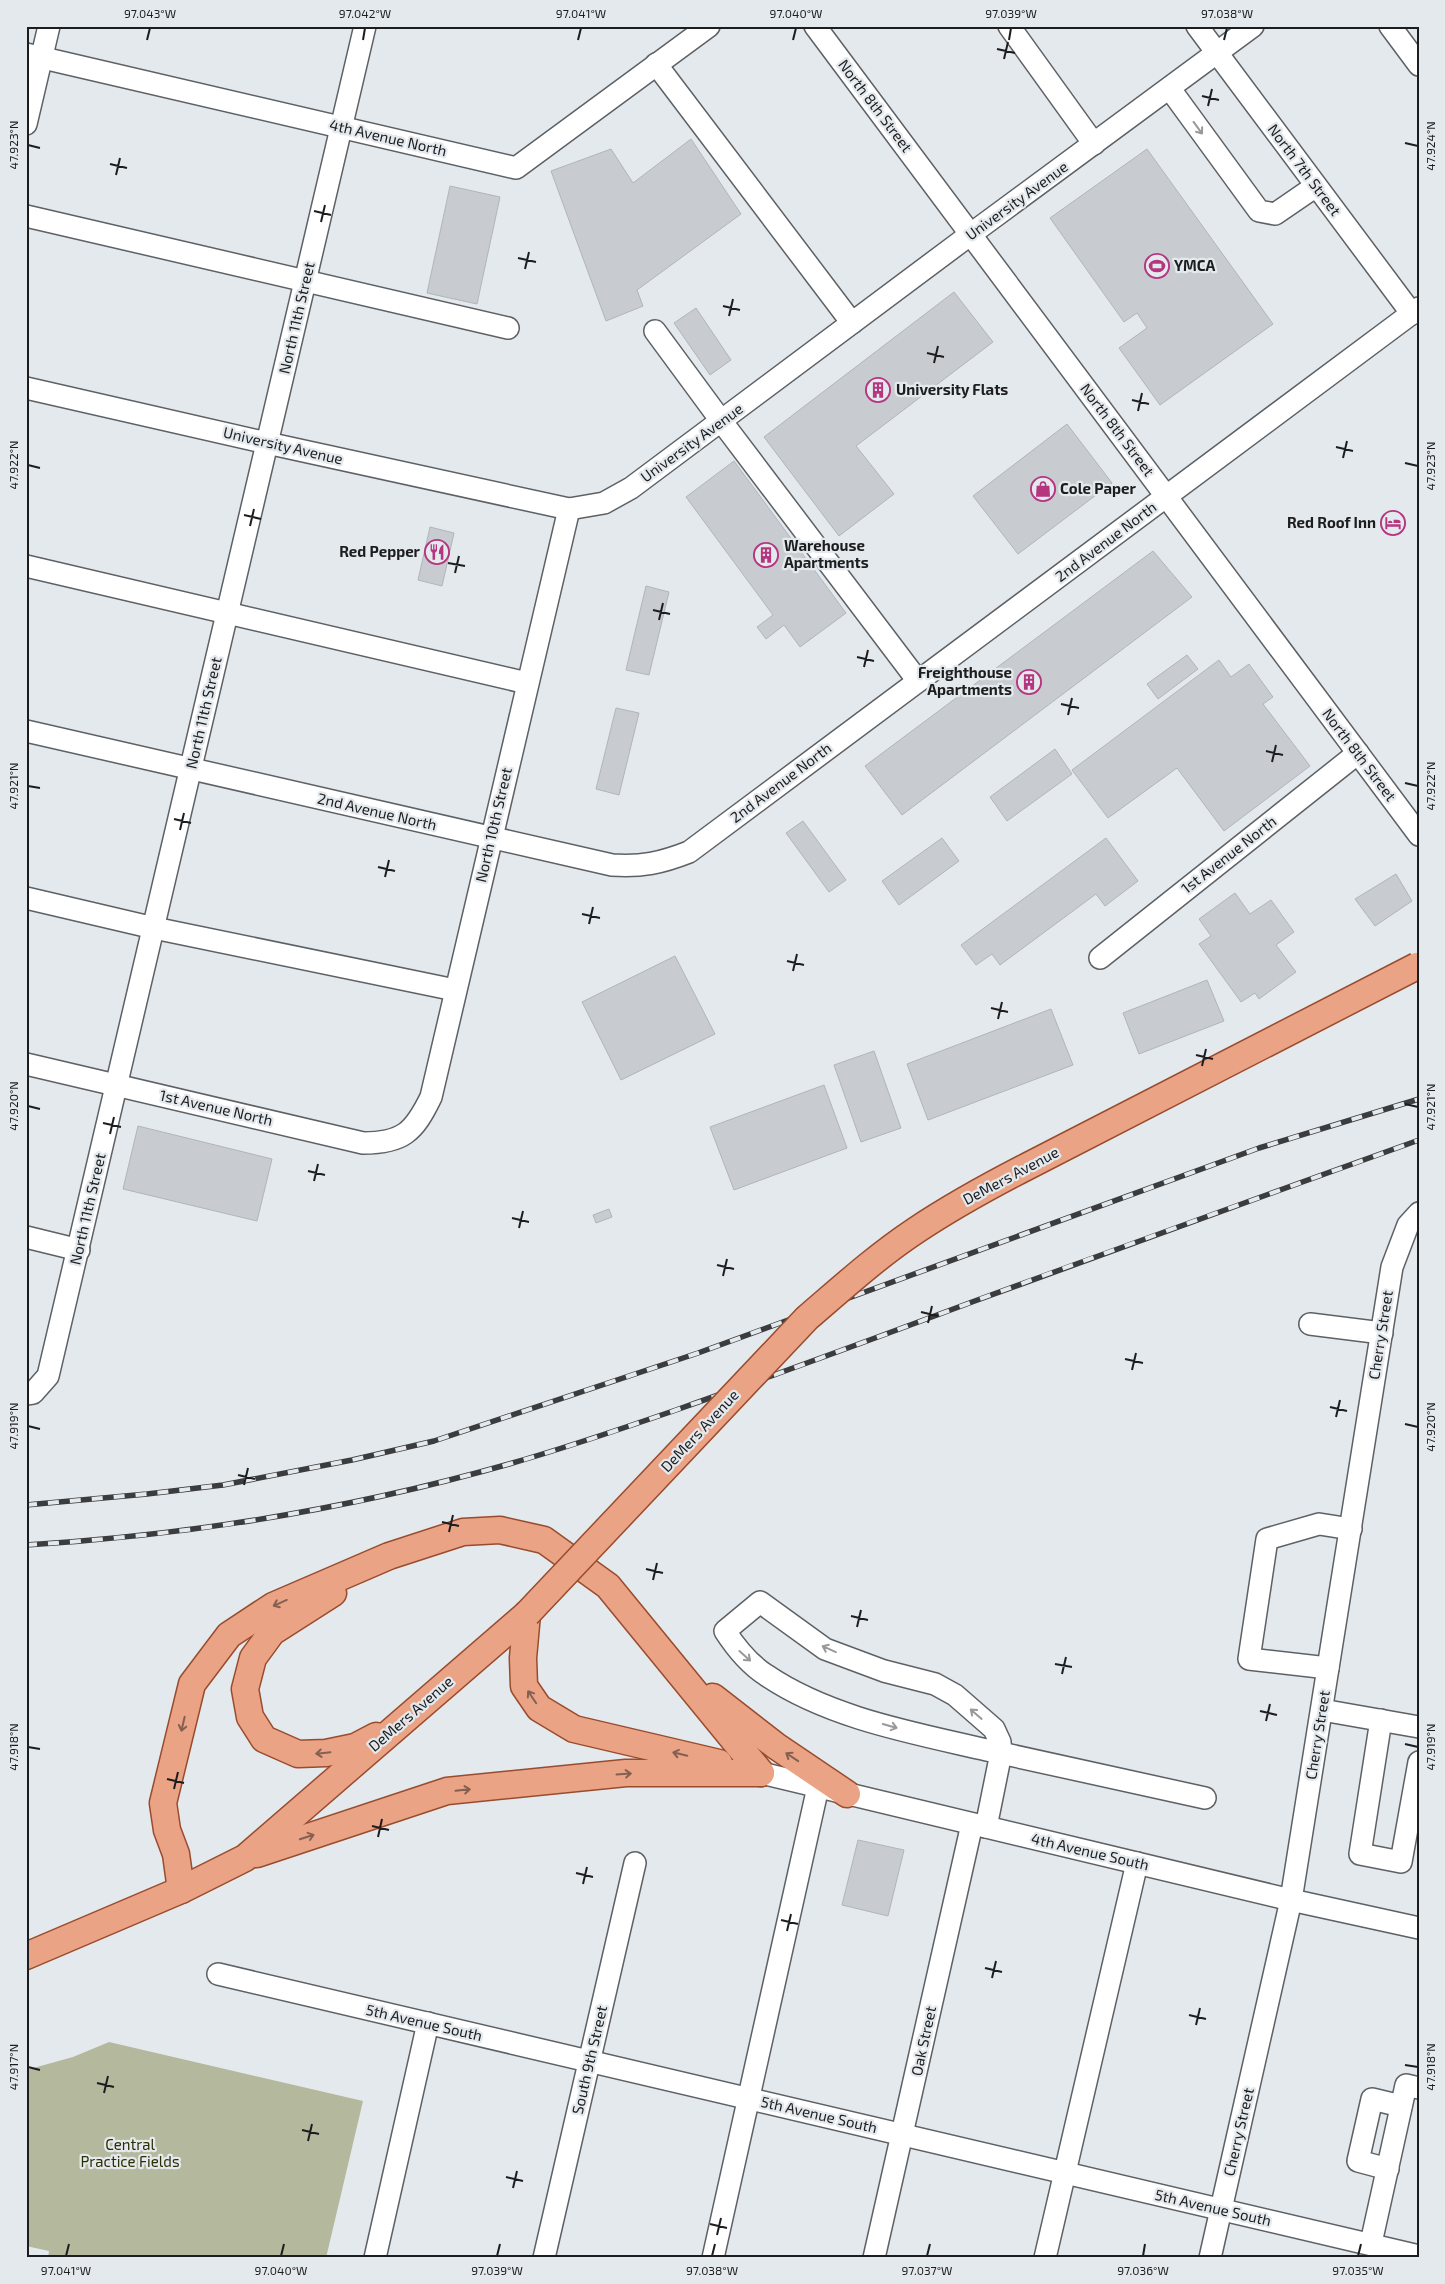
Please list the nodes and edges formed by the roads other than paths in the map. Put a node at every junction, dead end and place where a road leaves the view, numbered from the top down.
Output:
1 (49, 26) edge
2 (365, 26) edge
3 (709, 26) edge
4 (815, 26) edge
5 (1009, 26) edge
6 (1196, 26) edge
7 (1253, 26) edge
8 (1390, 26) edge
9 (1217, 54) junction
10 (34, 56) edge
11 (656, 64) junction
12 (1419, 65) edge
13 (1170, 88) junction
14 (26, 124) edge
15 (342, 127) junction
16 (1094, 144) junction
17 (1316, 186) junction
18 (26, 216) edge
19 (970, 234) junction
20 (306, 281) junction
21 (1415, 311) edge
22 (852, 323) junction
23 (508, 328) dead end
24 (655, 331) dead end
25 (26, 388) edge
26 (722, 422) junction
27 (267, 443) junction
28 (1166, 497) junction
29 (568, 509) junction
30 (26, 566) edge
31 (227, 614) junction
32 (918, 681) junction
33 (527, 683) junction
34 (26, 731) edge
35 (1358, 753) junction
36 (191, 769) junction
37 (1419, 835) edge
38 (491, 838) junction
39 (26, 898) edge
40 (154, 928) junction
41 (1100, 958) dead end
42 (1418, 966) edge
43 (456, 990) junction
44 (26, 1064) edge
45 (118, 1086) junction
46 (404, 1135) joint
47 (1419, 1213) edge
48 (26, 1237) edge
49 (79, 1250) junction
50 (1310, 1324) dead end
51 (1382, 1333) junction
52 (30, 1393) edge
53 (1351, 1529) junction
54 (389, 1556) junction
55 (527, 1614) junction
56 (664, 1654) junction
57 (1328, 1668) junction
58 (1322, 1710) junction
59 (1381, 1720) junction
60 (401, 1724) junction
61 (1419, 1727) edge
62 (1001, 1753) junction
63 (1419, 1762) edge
64 (761, 1773) junction
65 (818, 1787) junction
66 (847, 1794) junction
67 (1205, 1798) dead end
68 (979, 1825) junction
69 (244, 1858) junction
70 (635, 1863) dead end
71 (1137, 1863) junction
72 (181, 1890) junction
73 (1292, 1900) junction
74 (1419, 1928) edge
75 (26, 1956) edge
76 (218, 1974) dead end
77 (428, 2024) junction
78 (590, 2062) junction
79 (1419, 2088) edge
80 (749, 2099) junction
81 (1401, 2106) junction
82 (903, 2134) junction
83 (1388, 2169) junction
84 (1066, 2173) junction
85 (1221, 2210) junction
86 (1371, 2243) junction
87 (1419, 2256) edge
88 (375, 2258) edge
89 (544, 2258) edge
90 (713, 2258) edge
91 (874, 2258) edge
92 (1045, 2258) edge
93 (1210, 2258) edge

1 - 10 street
2 - 15 street, North 11th Street
3 - 11 street, 4th Avenue North
4 - 19 street, North 8th Street
5 - 16 street
6 - 9 street, North 7th Street
7 - 9 street, University Avenue
8 - 12 street
9 - 13 street, University Avenue
9 - 17 street, North 7th Street
10 - 14 street
10 - 15 street, 4th Avenue North
11 - 15 street, 4th Avenue North
11 - 22 street
13 - 16 street, University Avenue
13 -> 17 street
15 - 20 street, North 11th Street
16 - 19 street, University Avenue
17 - 21 street, North 7th Street
18 - 20 street
19 - 22 street, University Avenue
19 - 28 street, North 8th Street
20 - 23 street
20 - 27 street, North 11th Street
21 - 28 street, 2nd Avenue North
22 - 26 street, University Avenue
24 - 26 street
25 - 27 street, University Avenue
26 - 29 street, University Avenue
26 - 32 street
27 - 29 street, University Avenue
27 - 31 street, North 11th Street
28 - 32 street, 2nd Avenue North
28 - 35 street, North 8th Street
29 - 33 street, North 10th Street
30 - 31 street
31 - 33 street
31 - 36 street, North 11th Street
32 - 38 street, 2nd Avenue North
33 - 38 street, North 10th Street
34 - 36 street, 2nd Avenue North
35 - 37 street, North 8th Street
35 - 41 street, 1st Avenue North
36 - 38 street, 2nd Avenue North
36 - 40 street, North 11th Street
38 - 43 street, North 10th Street
39 - 40 street
40 - 43 street
40 - 45 street, North 11th Street
42 - 55 main road, DeMers Avenue, bridge
43 - 46 street, North 10th Street
44 - 45 street, 1st Avenue North
45 - 46 street, 1st Avenue North
45 - 49 street, North 11th Street
47 - 51 street, Cherry Street
48 - 49 street
49 - 52 street, North 11th Street
50 - 51 street
51 - 53 street, Cherry Street
53 - 57 street, Cherry Street
53 - 57 street
54 - 56 main road
60 -> 54 main road
54 -> 72 main road
55 - 60 main road, DeMers Avenue
64 -> 55 main road
56 - 64 main road
66 -> 56 main road
57 - 58 street, Cherry Street
58 - 59 street
58 - 73 street, Cherry Street
59 - 61 street
59 - 63 street
60 - 69 main road, DeMers Avenue
62 -> 62 street
62 - 67 street
62 - 68 street, Oak Street
64 - 65 street, 4th Avenue South
69 -> 64 main road
65 - 66 street, 4th Avenue South
65 - 80 street
66 - 68 street, 4th Avenue South
68 - 71 street, 4th Avenue South
68 - 82 street, Oak Street
69 - 72 main road, DeMers Avenue
70 - 78 street, South 9th Street
71 - 73 street, 4th Avenue South
71 - 84 street
72 - 75 main road, DeMers Avenue
73 - 74 street, 4th Avenue South
73 - 85 street, Cherry Street
76 - 77 street, 5th Avenue South
77 - 78 street, 5th Avenue South
77 - 88 street
78 - 80 street, 5th Avenue South
78 - 89 street, South 9th Street
79 - 81 street
80 - 82 street, 5th Avenue South
80 - 90 street
81 - 83 street
81 - 83 street
82 - 84 street, 5th Avenue South
82 - 91 street, Oak Street
83 - 86 street
84 - 85 street, 5th Avenue South
84 - 92 street
85 - 86 street, 5th Avenue South
85 - 93 street, Cherry Street
86 - 87 street, 5th Avenue South

